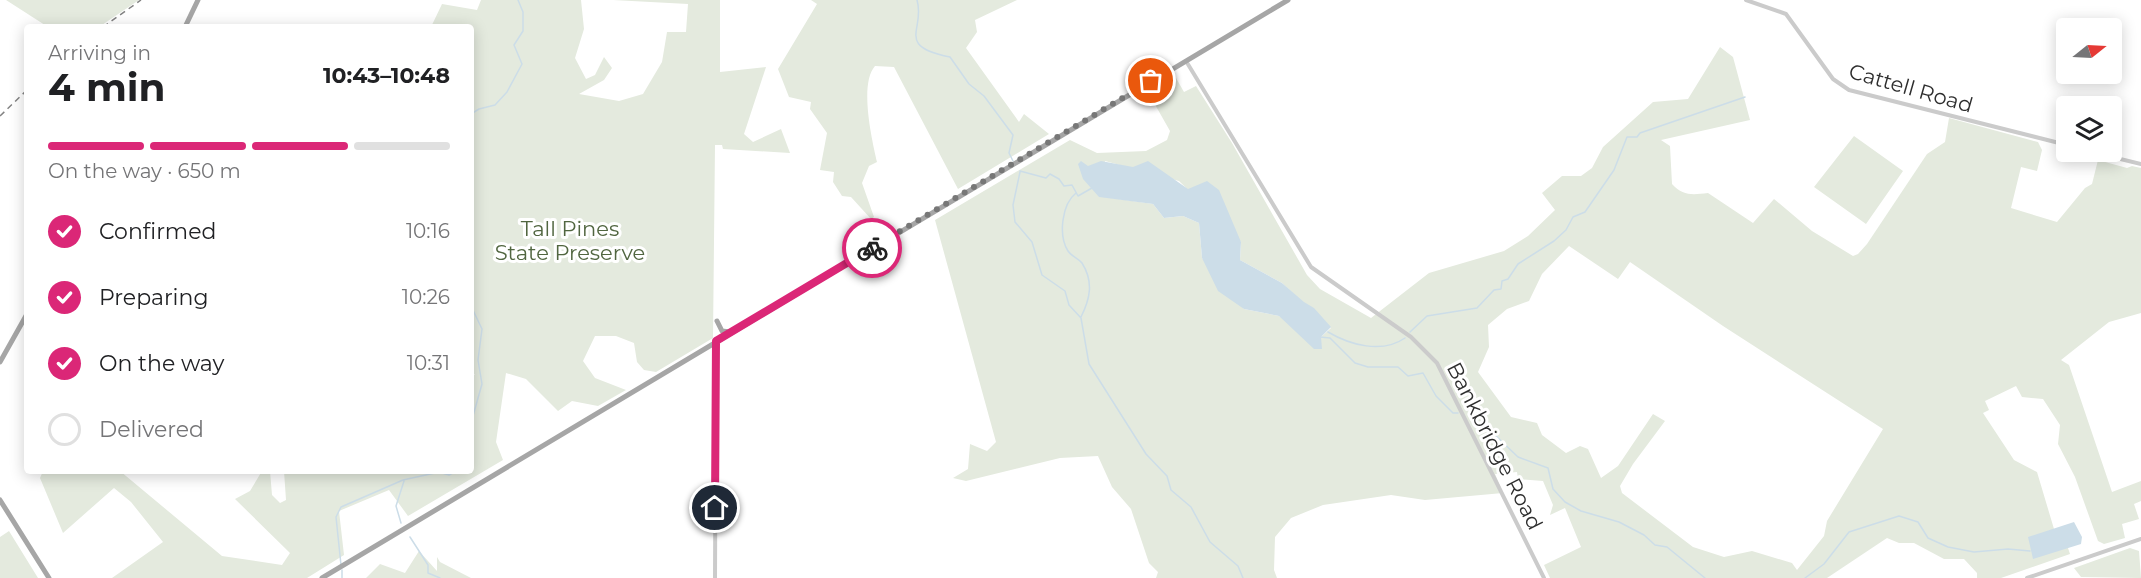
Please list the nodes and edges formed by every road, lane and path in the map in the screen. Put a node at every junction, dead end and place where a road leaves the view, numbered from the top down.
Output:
1 (198, 0) edge
2 (1273, 0) edge
3 (1288, 0) edge
4 (1746, 0) edge
5 (1276, 7) junction
6 (186, 24) edge
7 (1186, 61) junction
8 (2056, 142) edge
9 (2122, 159) edge
10 (2141, 164) edge
11 (24, 319) edge
12 (717, 321) dead end
13 (732, 332) junction
14 (716, 341) junction
15 (0, 362) edge
16 (0, 500) edge
17 (2141, 539) edge
18 (49, 578) edge
19 (322, 578) edge
20 (715, 578) edge
21 (1544, 578) edge
22 (2027, 578) edge

1 - 6 main road
2 - 5 street
3 - 5 main road
4 - 8 street, Cattell Road
5 - 7 main road
7 - 13 main road
7 - 21 street, Bankbridge Road
9 - 10 street
11 - 15 main road
12 - 13 main road
13 - 14 main road
14 - 19 main road
14 - 20 street
16 - 18 main road
17 - 22 street

